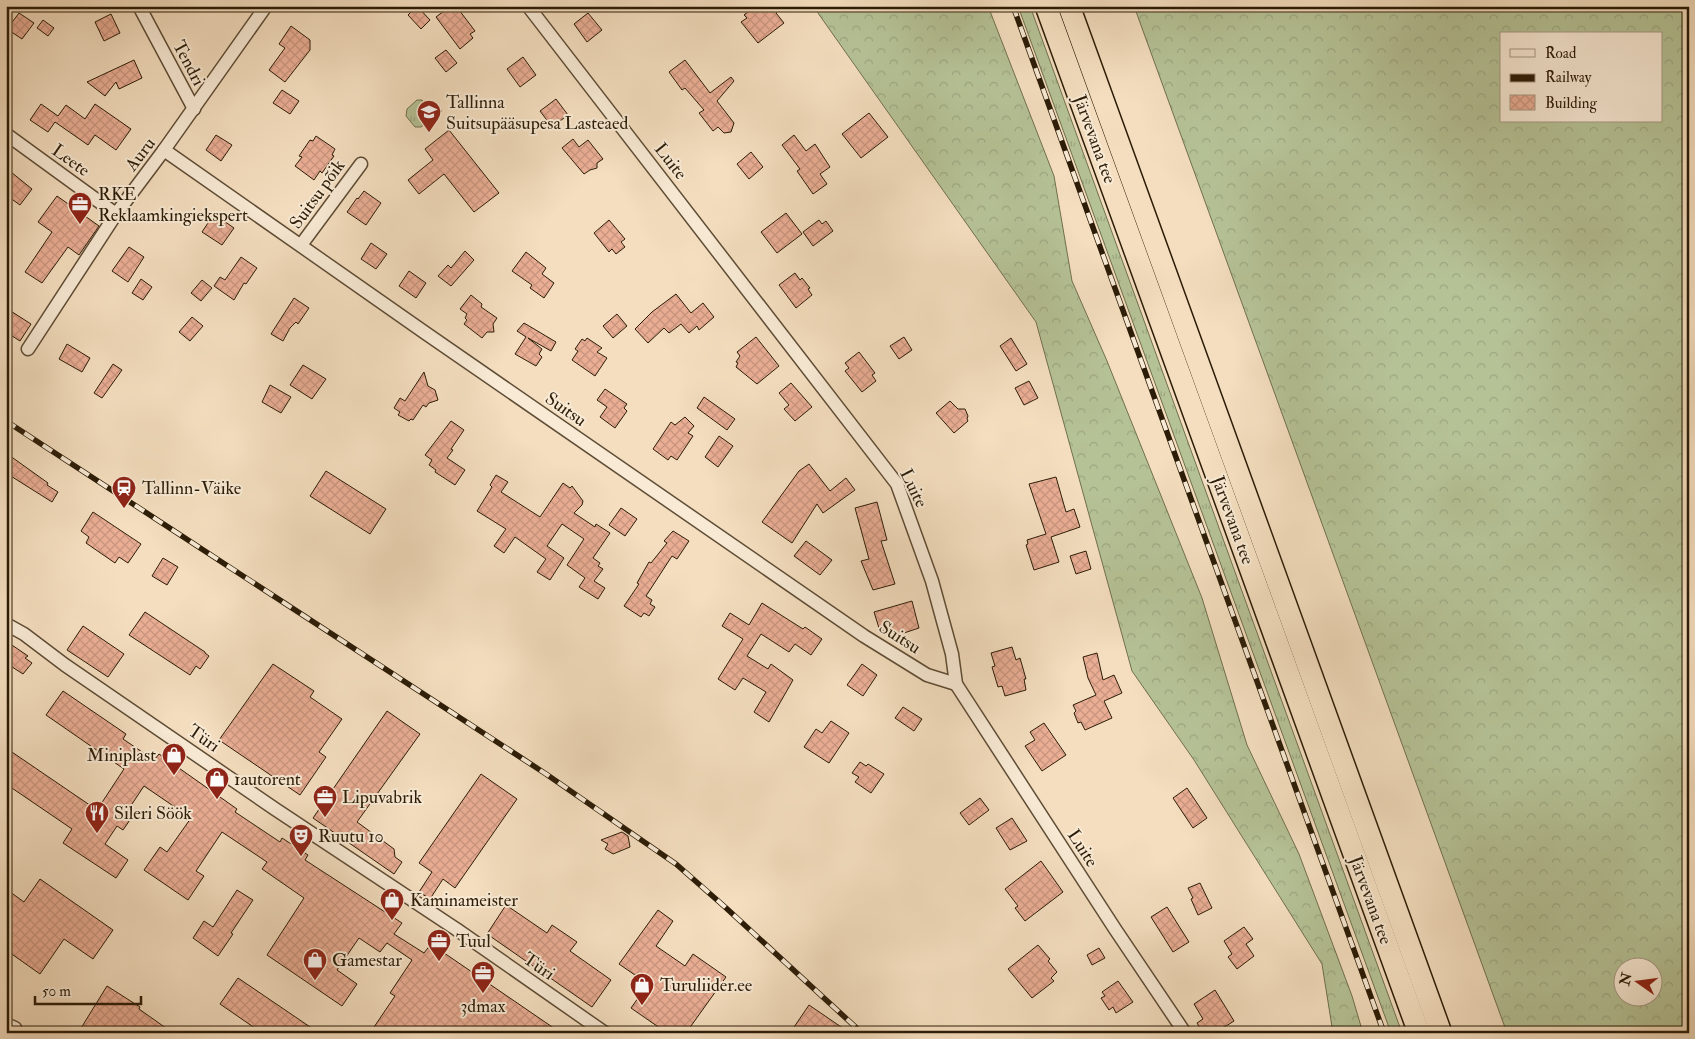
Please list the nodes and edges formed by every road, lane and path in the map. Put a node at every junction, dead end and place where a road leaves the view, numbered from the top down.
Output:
1 (139, 6) edge
2 (266, 6) edge
3 (528, 6) edge
4 (1046, 6) edge
5 (1069, 6) edge
6 (194, 109) junction
7 (6, 134) edge
8 (164, 150) junction
9 (360, 164) dead end
10 (116, 214) junction
11 (301, 245) junction
12 (28, 349) dead end
13 (6, 624) edge
14 (956, 684) junction
15 (605, 1033) edge
16 (1185, 1033) edge
17 (1419, 1033) edge
18 (1441, 1033) edge

1 - 6 street, Tendri
2 - 6 street, Auru
3 - 14 street, Luite
4 - 17 highway, Järvevana tee
5 - 18 highway, Järvevana tee
6 - 8 street, Auru
7 - 10 street, Leete
8 - 10 street, Auru
8 - 11 street, Suitsu
9 - 11 street, Suitsu põik
10 - 12 street, Auru
11 - 14 street, Suitsu
13 - 15 street, Türi
14 - 16 street, Luite

